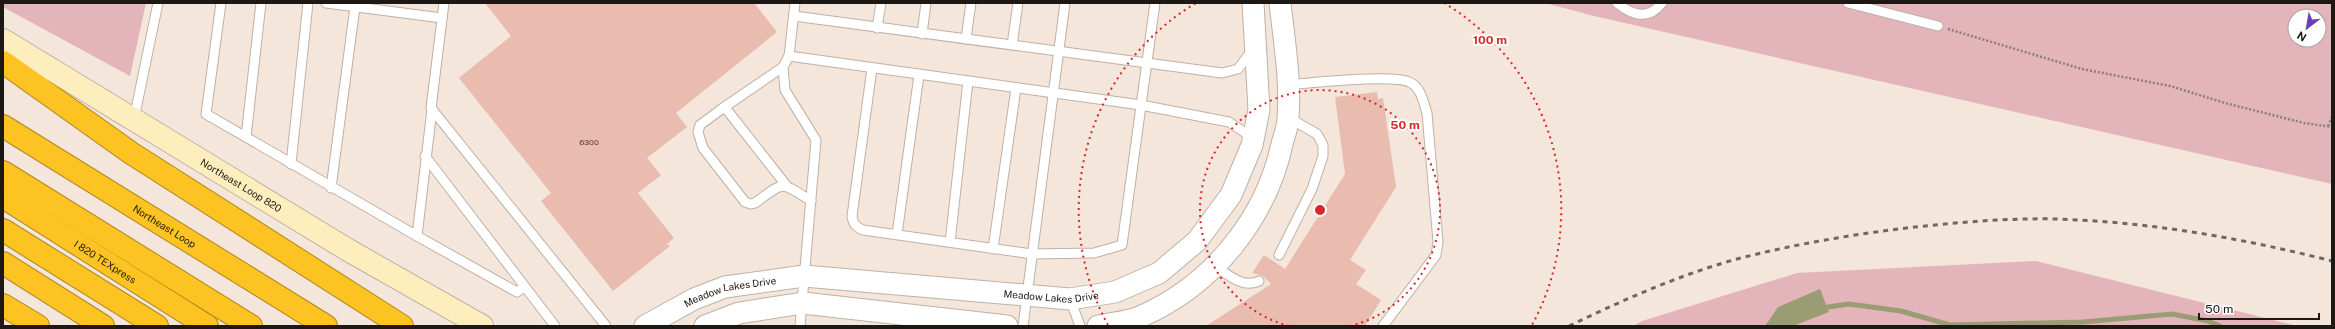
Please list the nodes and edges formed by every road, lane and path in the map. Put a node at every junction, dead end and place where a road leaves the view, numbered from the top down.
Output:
1 (158, 3) edge
2 (220, 3) edge
3 (261, 3) edge
4 (308, 3) edge
5 (326, 3) edge
6 (444, 3) edge
7 (795, 3) edge
8 (881, 3) edge
9 (926, 3) edge
10 (971, 3) edge
11 (1018, 3) edge
12 (1065, 3) edge
13 (1155, 3) edge
14 (1253, 3) edge
15 (1280, 3) edge
16 (1617, 3) edge
17 (1662, 3) edge
18 (1848, 3) edge
19 (355, 7) junction
20 (794, 16) junction
21 (442, 18) junction
22 (1938, 26) joint
23 (877, 28) junction
24 (922, 34) junction
25 (966, 39) junction
26 (3, 40) edge
27 (1257, 45) junction
28 (1012, 46) junction
29 (1059, 52) junction
30 (789, 56) junction
31 (3, 62) edge
32 (1147, 63) junction
33 (783, 67) junction
34 (872, 68) junction
35 (919, 74) junction
36 (968, 81) junction
37 (1288, 85) junction
38 (1016, 88) junction
39 (1054, 93) junction
40 (1141, 105) junction
41 (723, 108) junction
42 (432, 109) junction
43 (2332, 117) edge
44 (1288, 118) junction
45 (134, 120) junction
46 (3, 126) edge
47 (2328, 126) junction
48 (2332, 128) edge
49 (246, 137) junction
50 (1253, 138) junction
51 (425, 156) junction
52 (291, 164) junction
53 (3, 172) edge
54 (786, 185) junction
55 (331, 188) junction
56 (3, 197) edge
57 (811, 201) junction
58 (3, 230) edge
59 (897, 234) junction
60 (417, 236) junction
61 (950, 242) junction
62 (993, 249) junction
63 (1032, 254) junction
64 (1279, 255) dead end
65 (3, 263) edge
66 (1215, 266) junction
67 (804, 276) junction
68 (1259, 282) dead end
69 (524, 287) junction
70 (1027, 296) junction
71 (1070, 300) junction
72 (803, 303) junction
73 (3, 305) edge
74 (38, 326) edge
75 (103, 326) edge
76 (157, 326) edge
77 (208, 326) edge
78 (252, 326) edge
79 (326, 326) edge
80 (402, 326) edge
81 (482, 326) edge
82 (555, 326) edge
83 (606, 326) edge
84 (645, 326) edge
85 (705, 326) edge
86 (800, 326) edge
87 (1007, 326) edge
88 (1023, 326) edge
89 (1080, 326) edge
90 (1098, 326) edge
91 (1384, 326) edge

1 - 45 lane
2 - 49 lane
3 - 49 lane
4 - 52 lane
5 - 19 lane
6 - 21 lane
7 - 20 lane
8 - 23 lane
9 - 24 lane
10 - 25 lane
11 - 28 lane
12 - 29 lane
13 - 32 lane
14 - 27 street, Meadow Lakes Drive
15 - 37 street
16 - 17 lane
18 - 22 lane
19 - 21 lane
19 - 55 lane
20 - 23 lane
20 - 30 lane
21 - 42 lane
22 - 47 path
23 - 24 lane
24 - 25 lane
25 - 28 lane
26 - 45 main road, Northeast Loop 820
27 - 32 lane
27 - 50 street, Meadow Lakes Drive
28 - 29 lane
29 - 32 lane
29 - 39 lane
30 - 33 lane
30 - 34 lane
31 - 80 highway
32 - 40 lane
33 - 41 lane
33 - 57 lane
34 - 35 lane
34 - 59 lane
35 - 36 lane
35 - 59 lane
36 - 38 lane
36 - 61 lane
37 - 44 street
37 - 91 lane
38 - 39 lane
38 - 62 lane
39 - 40 lane
39 - 63 lane
40 - 50 lane
40 - 63 lane
41 - 54 lane
41 - 54 lane
42 - 51 lane
42 - 83 lane
43 - 47 path
44 - 64 lane
44 - 66 street
45 - 81 main road, Northeast Loop 820
46 - 79 highway, Northeast Loop
47 - 48 path
49 - 52 lane
50 - 71 street, Meadow Lakes Drive
51 - 60 lane
51 - 69 lane
52 - 55 lane
53 - 78 highway
54 - 57 lane
55 - 60 lane
56 - 77 highway, I 820 TEXpress
57 - 67 lane
58 - 76 highway
59 - 61 lane
60 - 69 lane
61 - 62 lane
62 - 63 lane
63 - 70 lane
65 - 75 highway
66 - 68 lane
66 - 90 street
67 - 70 street, Meadow Lakes Drive
67 - 72 lane
67 - 84 street, Meadow Lakes Drive
69 - 82 lane
70 - 71 street, Meadow Lakes Drive
70 - 88 lane
71 - 89 lane
72 - 85 street
72 - 86 lane
72 - 87 street
73 - 74 highway

